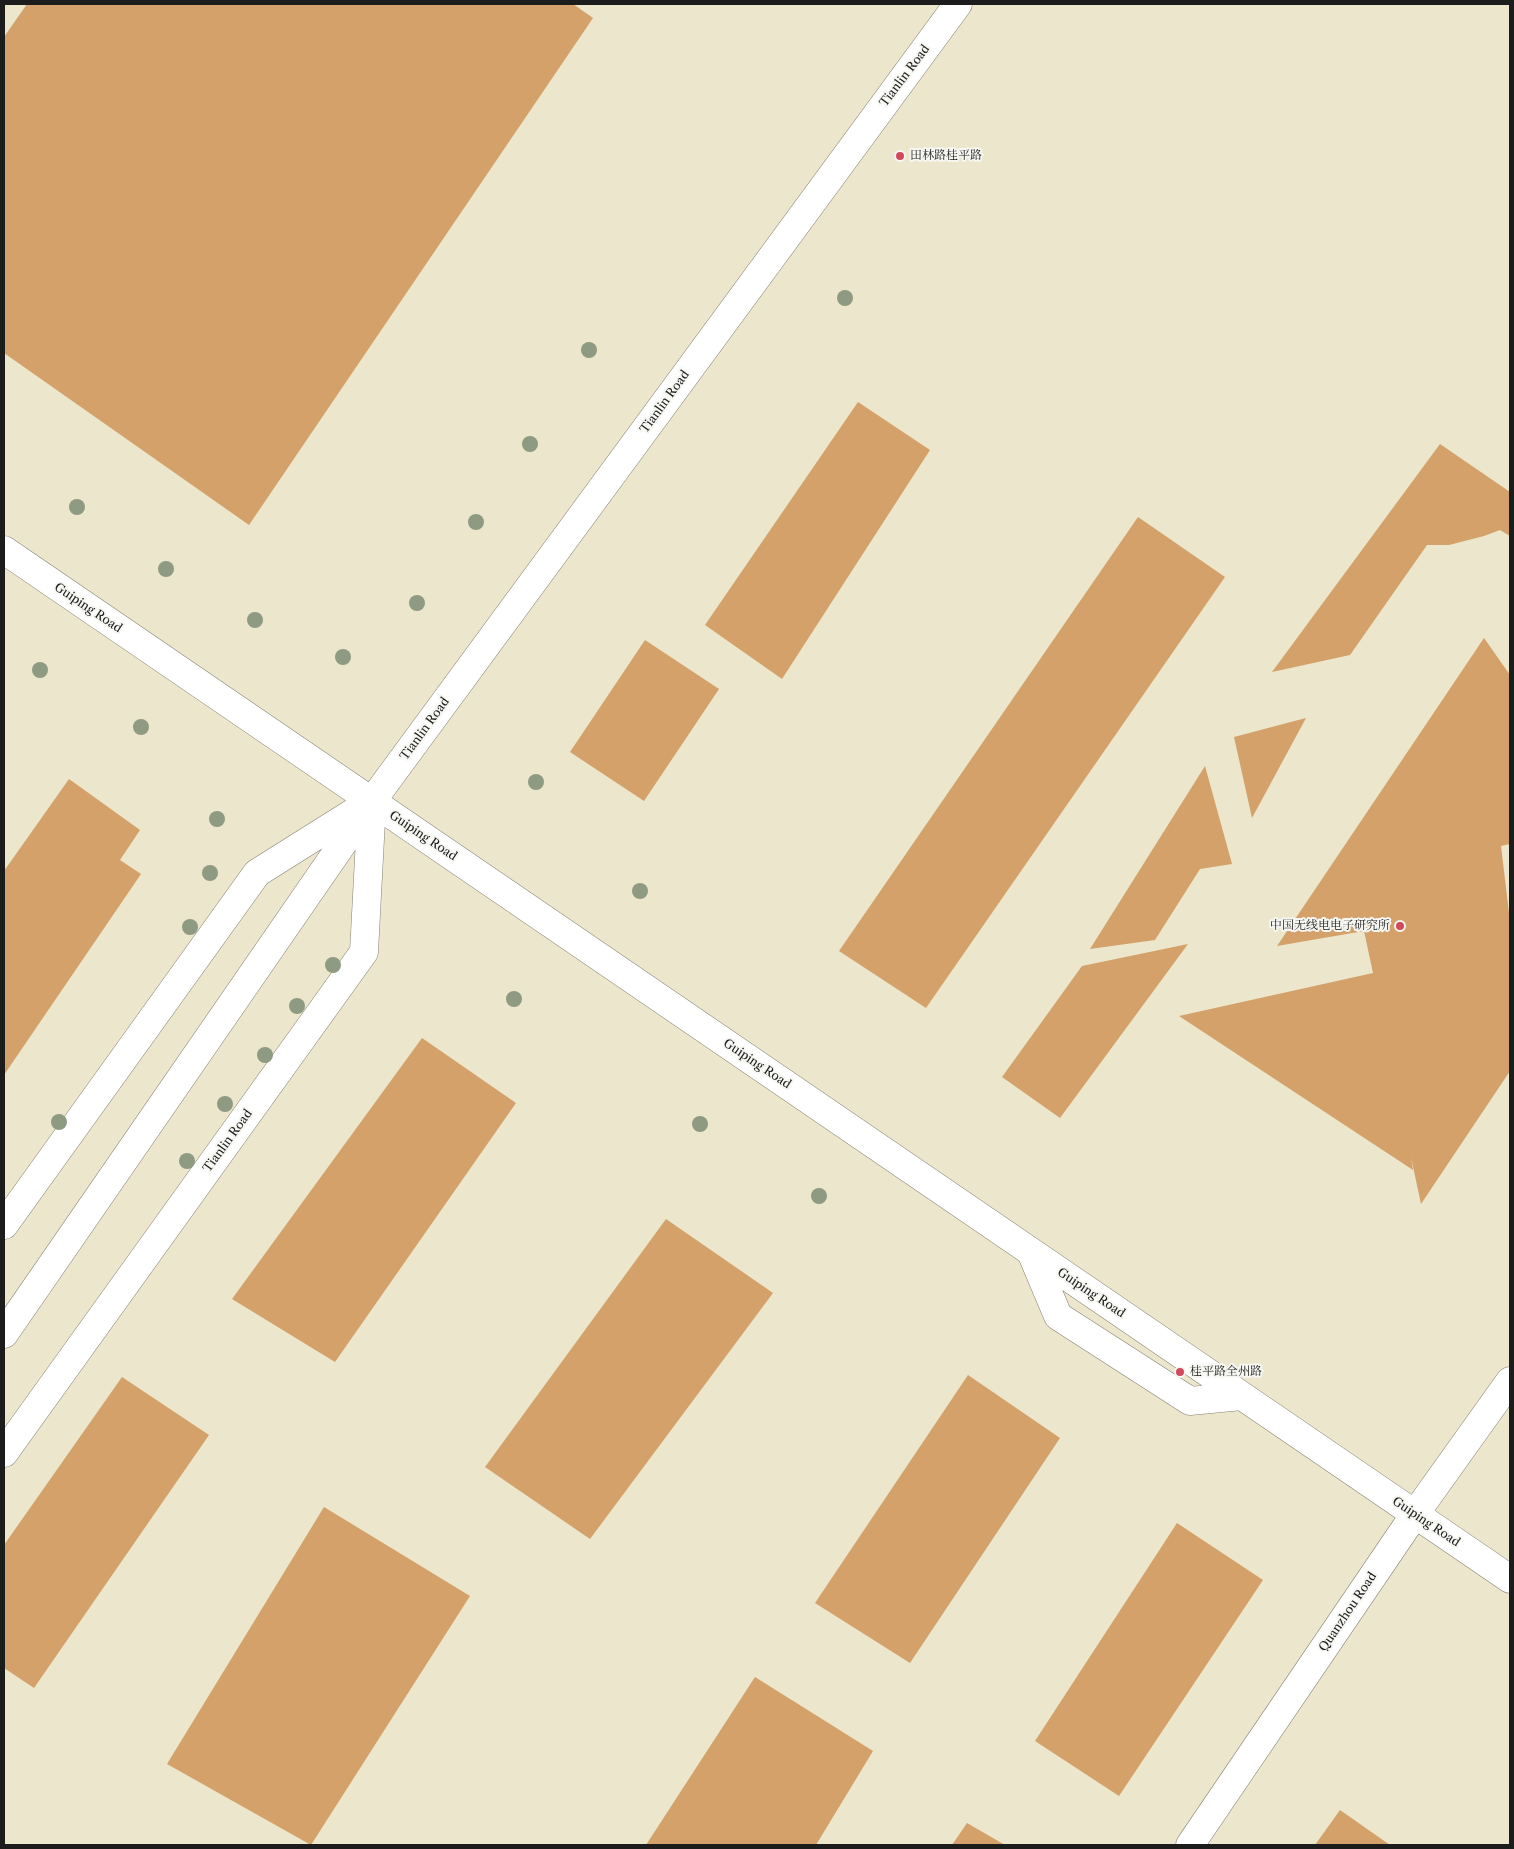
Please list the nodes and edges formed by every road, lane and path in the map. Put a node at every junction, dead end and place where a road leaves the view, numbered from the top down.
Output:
1 (958, 4) edge
2 (4, 550) edge
3 (372, 801) junction
4 (4, 1225) edge
5 (1031, 1252) junction
6 (4, 1334) edge
7 (1510, 1381) edge
8 (1242, 1396) junction
9 (4, 1453) edge
10 (1414, 1514) junction
11 (1510, 1579) edge
12 (1190, 1845) edge

1 - 3 street, Tianlin Road
2 - 3 street, Guiping Road
3 - 4 street, Tianlin Road
3 - 5 street, Guiping Road
3 - 6 street, Tianlin Road
3 - 9 street, Tianlin Road
5 - 8 street, Guiping Road
5 - 8 street
7 - 10 street, Quanzhou Road
8 - 10 street, Guiping Road
10 - 11 street, Guiping Road
10 - 12 street, Quanzhou Road

